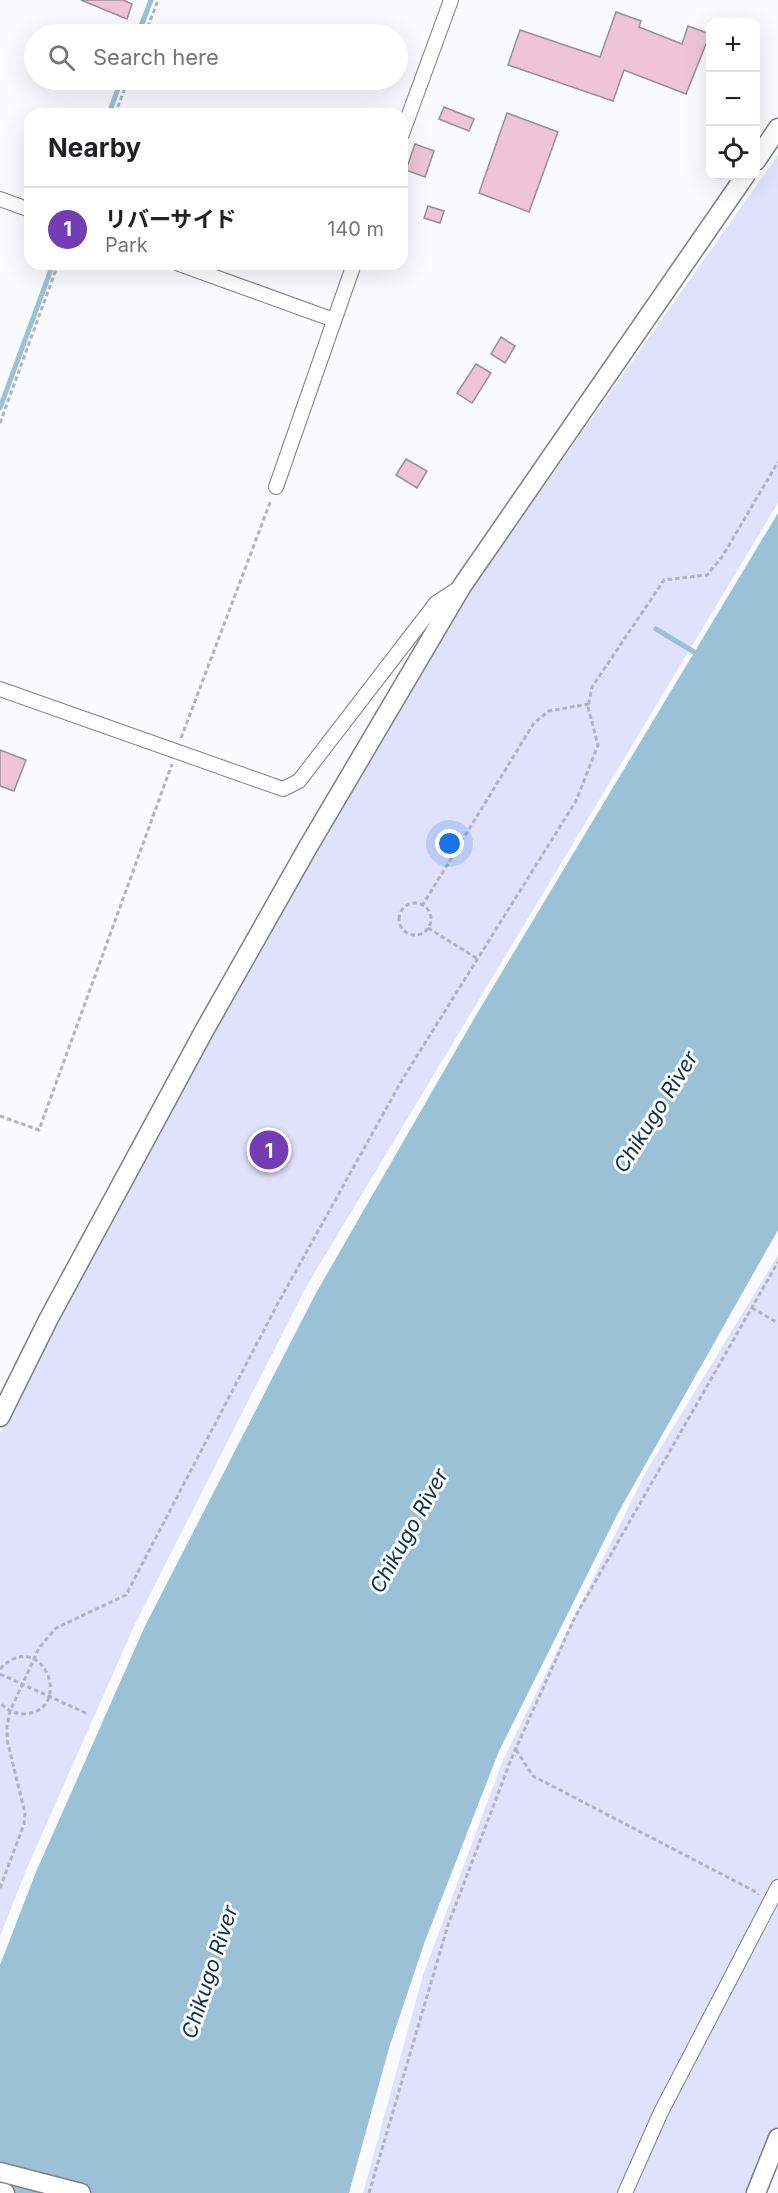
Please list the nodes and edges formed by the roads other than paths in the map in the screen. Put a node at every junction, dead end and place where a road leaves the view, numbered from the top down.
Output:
1 (451, 0) edge
2 (408, 118) edge
3 (778, 128) edge
4 (760, 155) edge
5 (742, 180) edge
6 (0, 199) edge
7 (24, 208) edge
8 (196, 270) edge
9 (352, 270) edge
10 (334, 320) junction
11 (276, 486) road end
12 (462, 586) junction
13 (0, 689) edge
14 (0, 1417) edge
15 (778, 1887) edge
16 (778, 2138) edge
17 (0, 2172) edge
18 (0, 2192) edge
19 (4, 2193) edge
20 (81, 2193) edge
21 (626, 2193) edge
22 (756, 2193) edge

1 - 2 street
3 - 4 street
5 - 12 street
6 - 7 street
8 - 10 street
9 - 10 street
10 - 11 street
12 - 13 street
12 - 14 street
15 - 21 street
16 - 22 street
17 - 20 street
18 - 19 street

